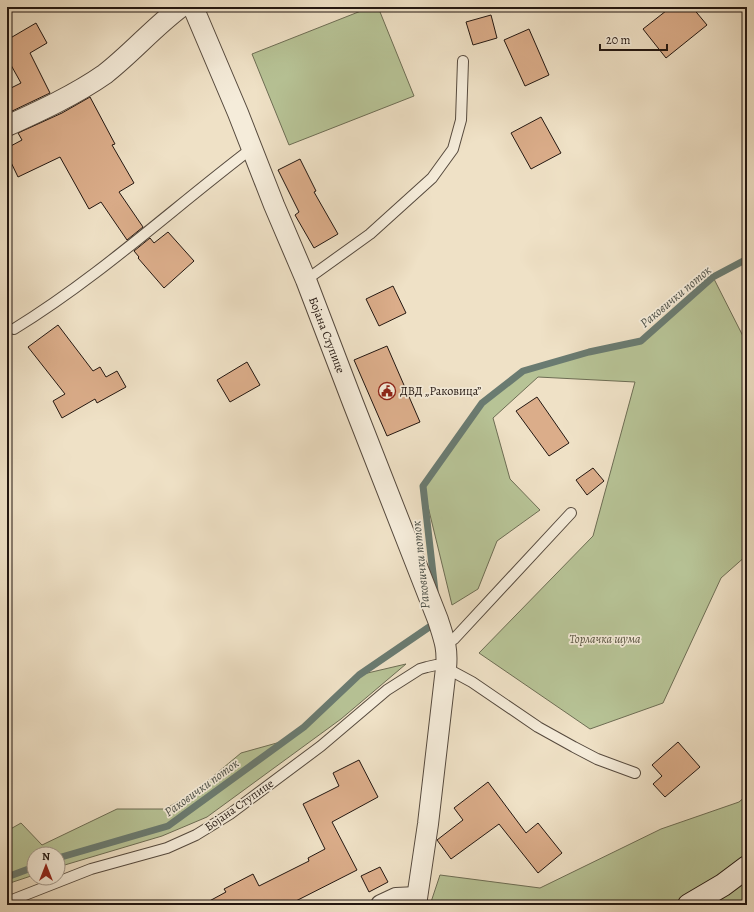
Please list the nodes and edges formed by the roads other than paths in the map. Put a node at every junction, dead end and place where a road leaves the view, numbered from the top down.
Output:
1 (181, 7) edge
2 (193, 7) edge
3 (463, 61) dead end
4 (7, 126) edge
5 (251, 149) junction
6 (306, 280) junction
7 (14, 329) dead end
8 (571, 513) dead end
9 (445, 641) junction
10 (446, 668) junction
11 (635, 773) dead end
12 (747, 867) edge
13 (417, 901) edge
14 (7, 902) edge
15 (381, 905) edge
16 (689, 905) edge

1 - 4 street
2 - 5 street, Бојана Ступице
3 - 6 lane
5 - 6 street, Бојана Ступице
5 - 7 lane
6 - 9 street, Бојана Ступице
8 - 9 lane
9 - 10 street, Бојана Ступице
10 - 11 lane
10 - 13 street, Бојана Ступице
10 - 14 lane, Бојана Ступице
12 - 16 main road
13 - 15 street

